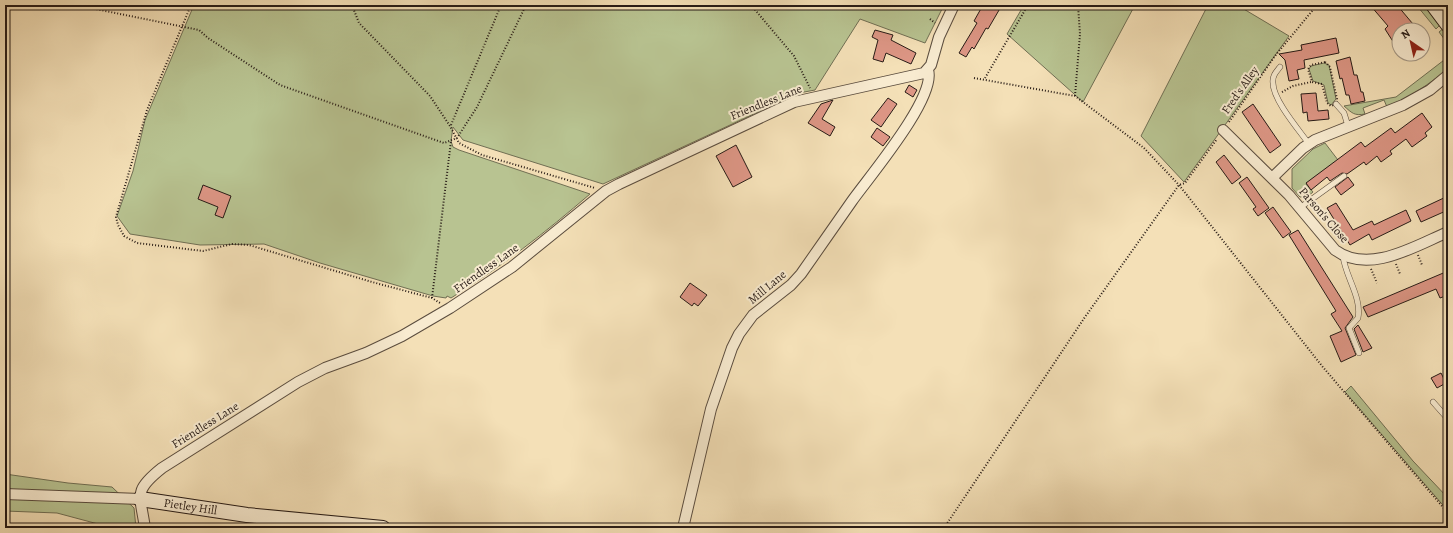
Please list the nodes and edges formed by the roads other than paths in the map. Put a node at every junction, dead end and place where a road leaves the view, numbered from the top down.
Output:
1 (954, 5) edge
2 (1433, 5) edge
3 (1448, 25) edge
4 (1280, 67) dead end
5 (928, 70) junction
6 (1448, 75) edge
7 (1336, 104) road end
8 (1348, 126) junction
9 (1223, 130) road end
10 (1309, 144) junction
11 (1344, 176) dead end
12 (1272, 178) junction
13 (1301, 207) junction
14 (1448, 232) edge
15 (1343, 256) junction
16 (1359, 353) dead end
17 (1433, 402) dead end
18 (1448, 419) edge
19 (5, 494) edge
20 (140, 499) junction
21 (145, 528) edge
22 (384, 528) edge
23 (684, 528) edge

1 - 5 street
2 - 3 street
4 - 10 lane
5 - 20 street, Friendless Lane
5 - 23 street, Mill Lane
6 - 8 street
7 - 8 lane
8 - 10 street
9 - 12 street, Parson's Close
10 - 12 street
11 - 13 lane
12 - 13 street, Parson's Close
13 - 15 street, Parson's Close
14 - 15 street, Parson's Close
15 - 16 lane
17 - 18 lane
19 - 20 street
20 - 21 street
20 - 22 street, Pietley Hill

